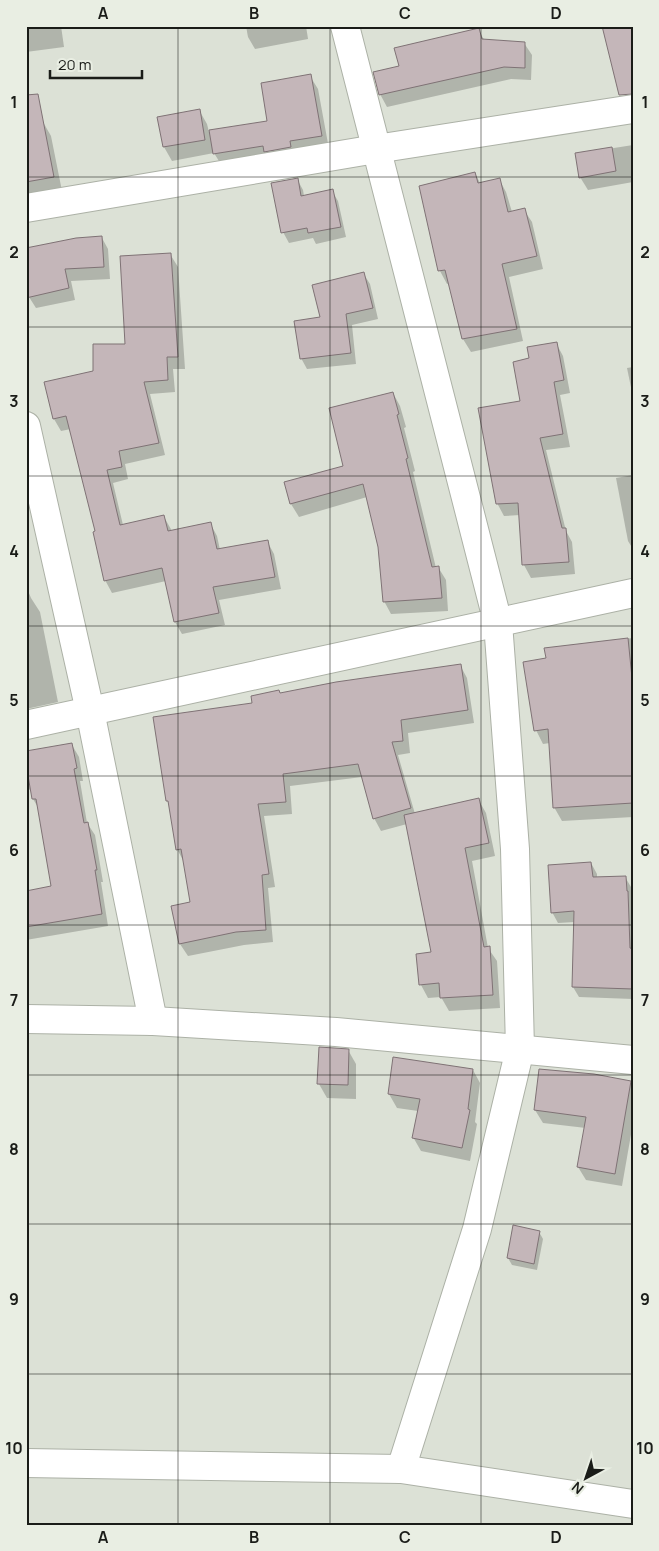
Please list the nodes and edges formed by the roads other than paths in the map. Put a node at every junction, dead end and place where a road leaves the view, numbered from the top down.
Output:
1 (345, 26) edge
2 (633, 109) edge
3 (376, 149) junction
4 (26, 208) edge
5 (26, 426) edge
6 (633, 593) edge
7 (498, 623) junction
8 (90, 711) junction
9 (26, 726) edge
10 (26, 1019) edge
11 (153, 1021) junction
12 (520, 1050) junction
13 (633, 1060) edge
14 (26, 1463) edge
15 (400, 1469) junction
16 (633, 1504) edge

1 - 3 street
2 - 3 street
3 - 4 street
3 - 7 street
5 - 8 street
6 - 7 street
7 - 8 street
7 - 12 street
8 - 9 street
8 - 11 street
10 - 11 street
11 - 12 street
12 - 13 street
12 - 15 street
14 - 15 street
15 - 16 street

